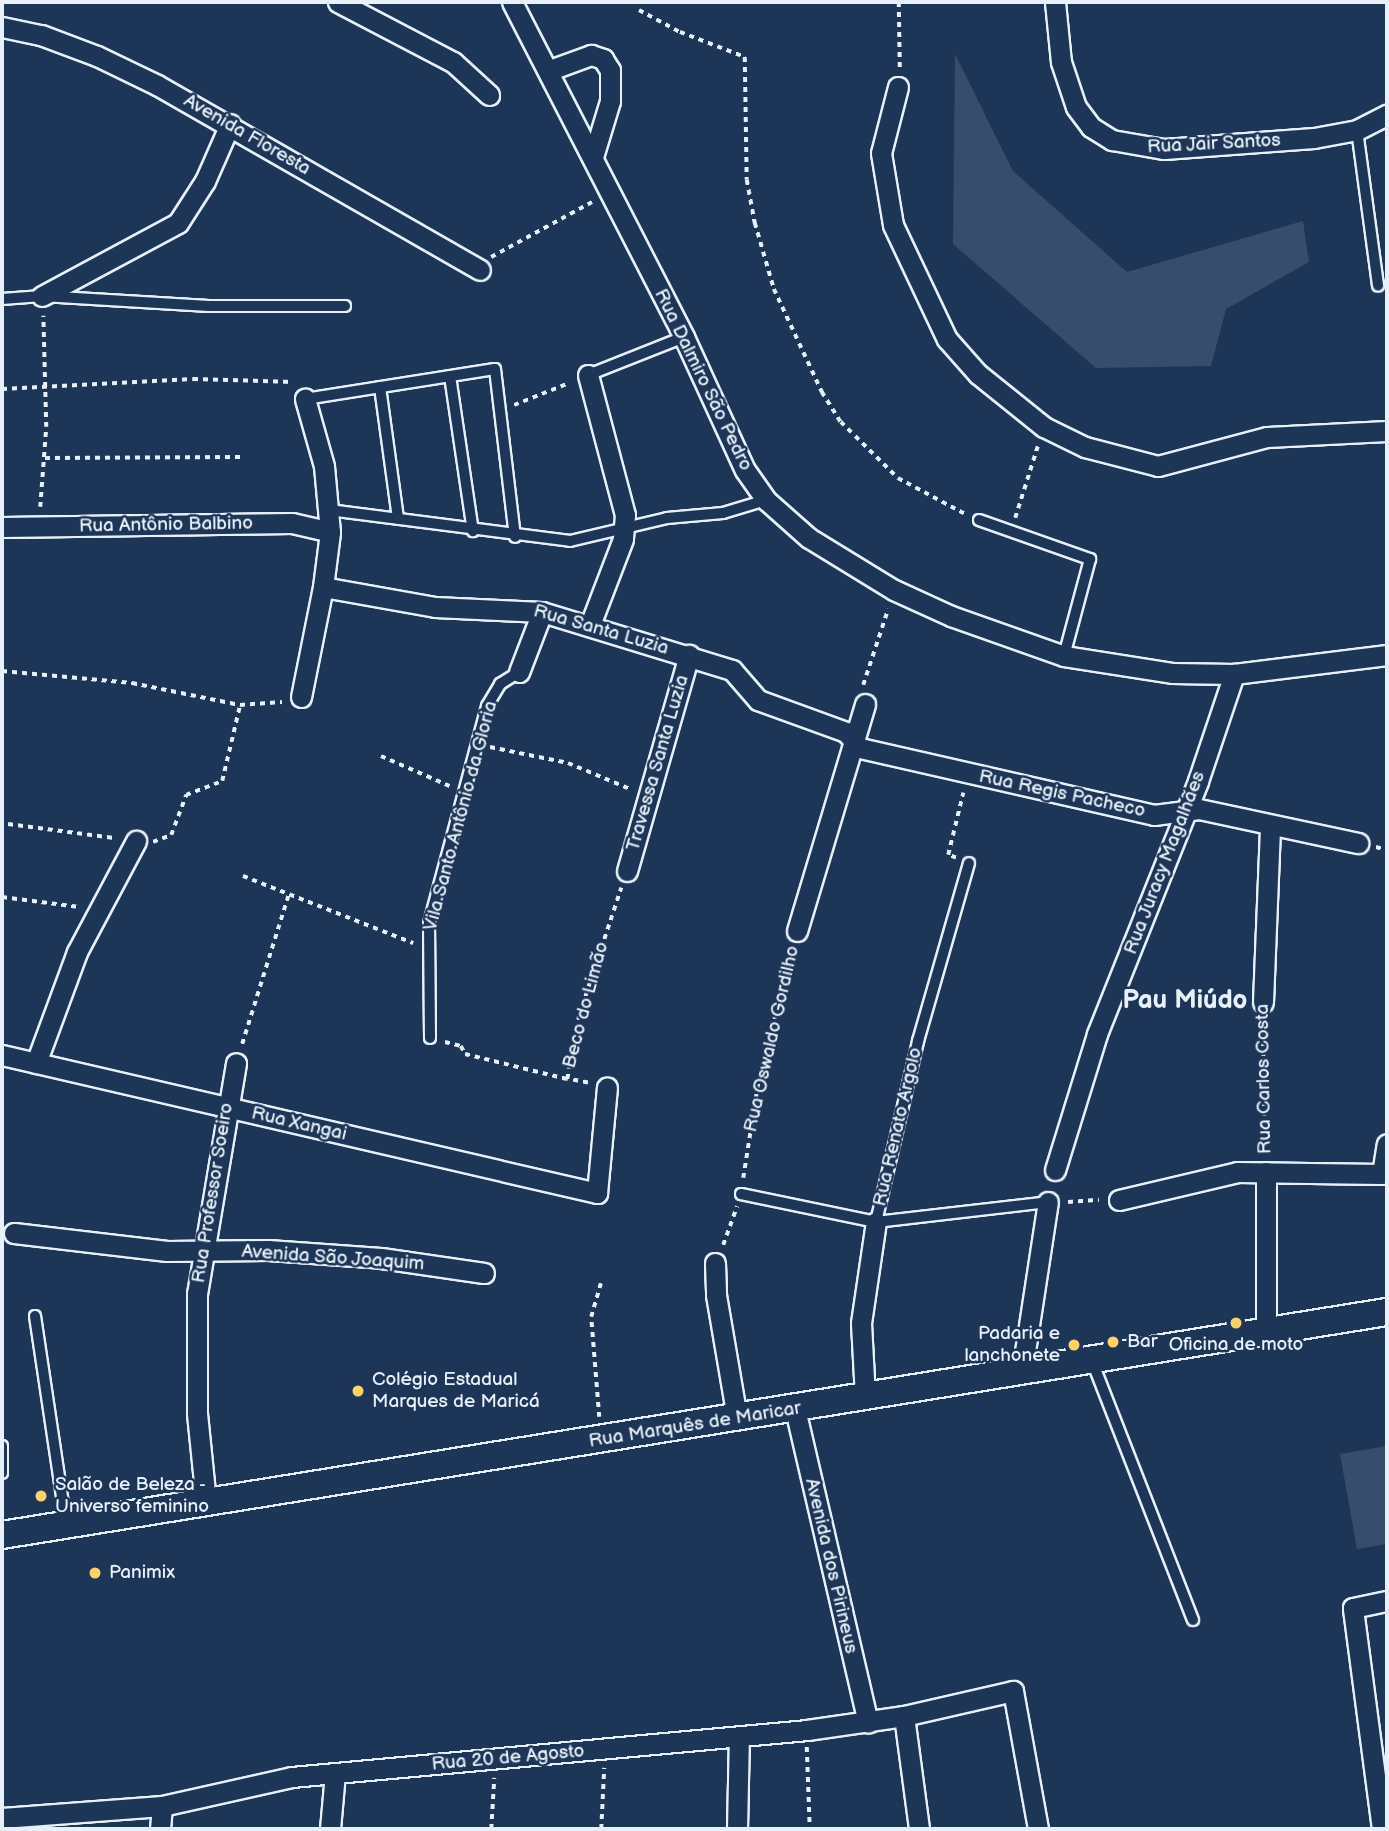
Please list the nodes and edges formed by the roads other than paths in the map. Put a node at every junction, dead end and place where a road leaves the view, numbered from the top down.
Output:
1 (338, 2) edge
2 (513, 2) edge
3 (1055, 2) edge
4 (2, 27) edge
5 (550, 70) junction
6 (898, 87) road end
7 (488, 95) dead end
8 (1387, 116) edge
9 (230, 124) junction
10 (1357, 130) junction
11 (593, 157) junction
12 (480, 270) road end
13 (1378, 286) dead end
14 (42, 296) junction
15 (2, 299) edge
16 (345, 306) dead end
17 (684, 337) junction
18 (588, 375) joint
19 (450, 376) junction
20 (380, 387) junction
21 (305, 399) joint
22 (1387, 431) edge
23 (766, 500) junction
24 (329, 510) junction
25 (398, 519) junction
26 (979, 520) road end
27 (2, 527) edge
28 (624, 530) junction
29 (472, 531) junction
30 (330, 532) junction
31 (515, 537) junction
32 (323, 587) junction
33 (542, 612) junction
34 (590, 625) junction
35 (1387, 655) edge
36 (689, 656) junction
37 (1065, 656) junction
38 (519, 672) joint
39 (1234, 674) junction
40 (300, 697) road end
41 (865, 704) road end
42 (853, 740) junction
43 (1185, 812) junction
44 (1270, 825) junction
45 (136, 841) road end
46 (1358, 843) dead end
47 (969, 863) road end
48 (627, 871) road end
49 (797, 931) road end
50 (1263, 1002) road end
51 (430, 1038) road end
52 (2, 1055) edge
53 (36, 1063) junction
54 (236, 1063) road end
55 (607, 1087) road end
56 (227, 1108) junction
57 (1387, 1144) edge
58 (1055, 1170) dead end
59 (1266, 1172) junction
60 (741, 1194) road end
61 (1119, 1200) road end
62 (1048, 1202) joint
63 (876, 1222) junction
64 (14, 1233) dead end
65 (201, 1252) junction
66 (715, 1263) road end
67 (484, 1273) dead end
68 (1387, 1312) edge
69 (35, 1316) dead end
70 (1266, 1333) junction
71 (1091, 1360) junction
72 (1022, 1371) junction
73 (865, 1397) junction
74 (794, 1409) junction
75 (737, 1418) junction
76 (2, 1447) edge
77 (2, 1473) edge
78 (206, 1502) junction
79 (66, 1524) junction
80 (2, 1535) edge
81 (1387, 1601) edge
82 (1193, 1620) dead end
83 (904, 1716) junction
84 (868, 1723) junction
85 (739, 1737) junction
86 (335, 1773) junction
87 (162, 1806) junction
88 (2, 1818) edge
89 (61, 1821) edge
90 (160, 1829) edge
91 (330, 1829) edge
92 (737, 1829) edge
93 (919, 1829) edge
94 (1038, 1829) edge
95 (1382, 1829) edge

1 - 7 street
2 - 5 street, Rua Dalmiro São Pedro
3 - 10 street, Rua Jair Santos
4 - 9 street, Avenida Floresta
5 - 11 street, Rua Dalmiro São Pedro
5 - 11 street
6 - 22 street
8 - 10 street, Rua Jair Santos
9 - 12 street, Avenida Floresta
9 - 14 street
10 - 13 lane
11 - 17 street, Rua Dalmiro São Pedro
14 - 15 lane
14 - 16 lane
17 - 18 lane
17 - 23 street, Rua Dalmiro São Pedro
18 - 28 street
19 - 20 lane
19 - 29 lane
19 - 31 lane
20 - 21 lane
20 - 25 lane
21 - 24 street
23 - 28 lane
23 - 37 street, Rua Dalmiro São Pedro
24 - 25 lane
24 - 30 street
25 - 29 lane
26 - 37 lane
27 - 30 street, Rua Antônio Balbino
28 - 31 lane
28 - 34 street
29 - 31 lane
30 - 32 street
32 - 33 street, Rua Santa Luzia
32 - 40 street
33 - 34 street, Rua Santa Luzia
33 - 38 street, Vila Santo Antônio da Gloria
34 - 36 street, Rua Santa Luzia
35 - 39 street, Rua Dalmiro São Pedro
36 - 42 street, Rua Santa Luzia
36 - 48 street, Travessa Santa Luzia
37 - 39 street, Rua Dalmiro São Pedro
38 - 51 lane, Vila Santo Antônio da Gloria
39 - 43 street, Rua Juracy Magalhães
41 - 42 street, Rua Oswaldo Gordilho
42 - 43 street, Rua Regis Pacheco
42 - 49 street, Rua Oswaldo Gordilho
43 - 44 street, Rua Regis Pacheco
43 - 58 street, Rua Juracy Magalhães
44 - 46 street, Rua Regis Pacheco
44 - 50 street, Rua Carlos Costa
45 - 53 street
47 - 63 lane, Rua Renato Argolo
52 - 53 street, Rua Xangai
53 - 56 street, Rua Xangai
54 - 56 street, Rua Professor Soeiro
55 - 56 street, Rua Xangai
56 - 65 street, Rua Professor Soeiro
57 - 59 street
59 - 61 street
59 - 70 street, Rua Carlos Costa
60 - 63 lane
62 - 63 lane
62 - 72 street
63 - 73 street, Rua Renato Argolo
64 - 65 street, Avenida São Joaquim
65 - 67 street, Avenida São Joaquim
65 - 78 street, Rua Professor Soeiro
66 - 75 street
68 - 70 main road, Rua Marquês de Maricar
69 - 79 lane
70 - 71 main road, Rua Marquês de Maricar
71 - 72 main road, Rua Marquês de Maricar
71 - 82 lane
72 - 73 main road, Rua Marquês de Maricar
73 - 74 main road, Rua Marquês de Maricar
74 - 75 main road, Rua Marquês de Maricar
74 - 84 street, Avenida dos Pirineus
75 - 78 main road, Rua Marquês de Maricar
76 - 77 lane
78 - 79 main road, Rua Marquês de Maricar
79 - 80 main road, Rua Marquês de Maricar
81 - 95 street
83 - 84 street, Rua 20 de Agosto
83 - 93 street
83 - 94 street, Rua 20 de Agosto
84 - 85 street, Rua 20 de Agosto
85 - 86 street, Rua 20 de Agosto
85 - 92 street
86 - 87 street, Rua 20 de Agosto
86 - 91 street
87 - 89 street, Rua 20 de Agosto
87 - 90 street
88 - 89 street, Rua 20 de Agosto

